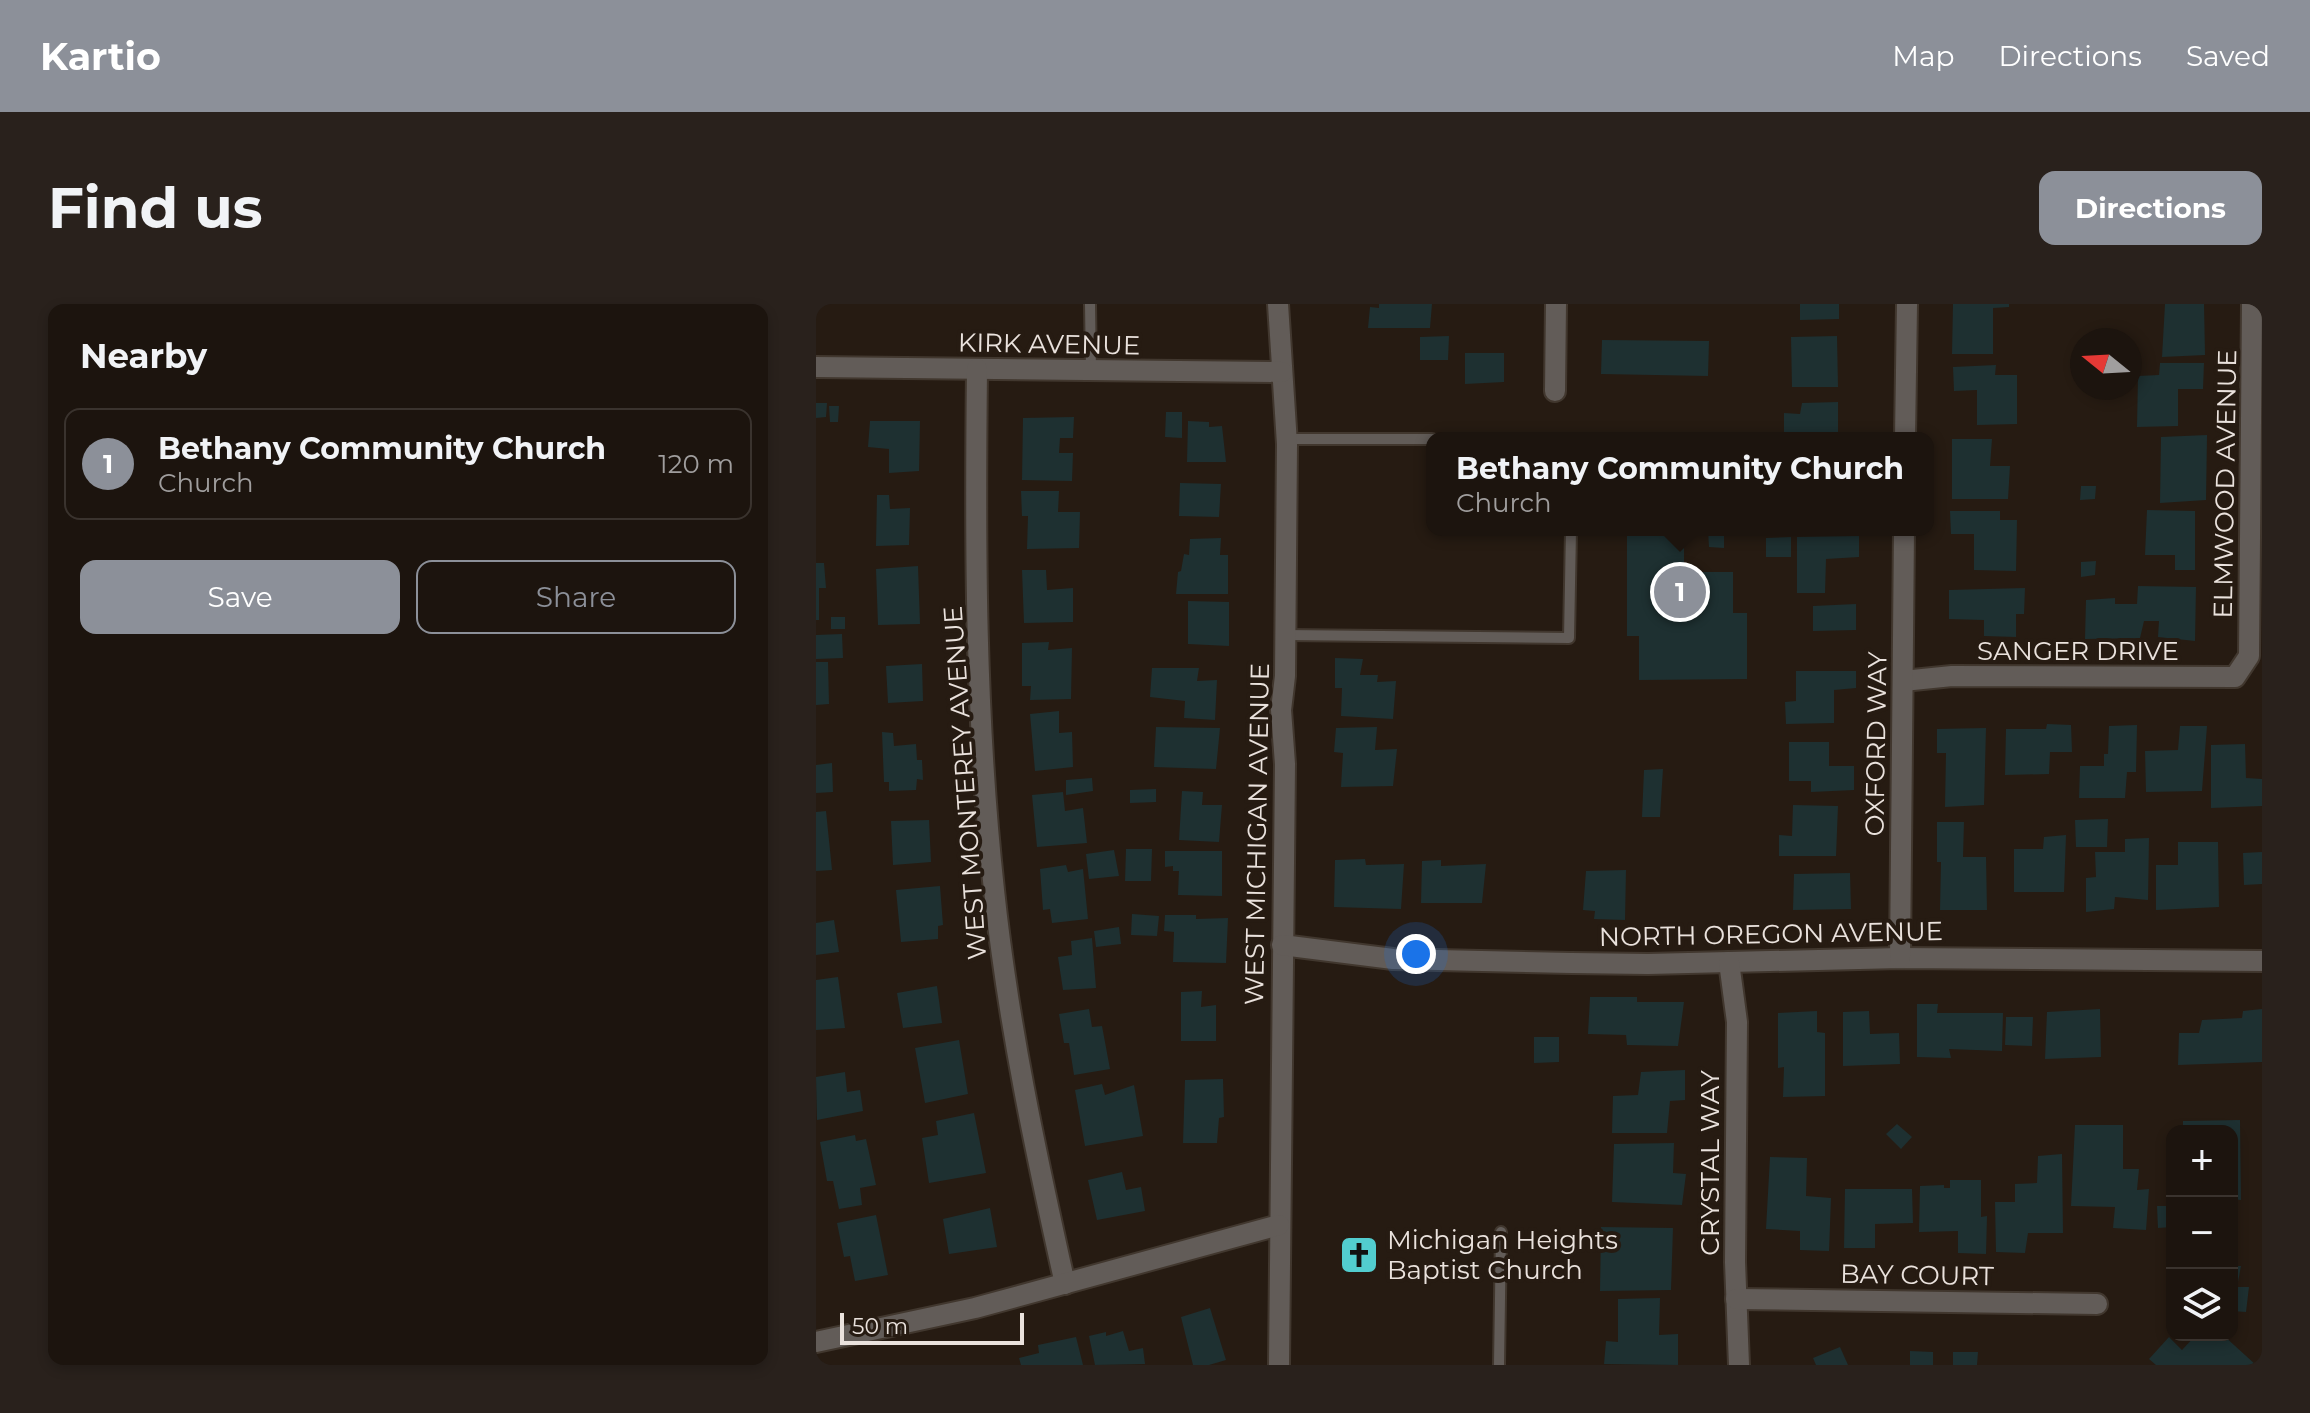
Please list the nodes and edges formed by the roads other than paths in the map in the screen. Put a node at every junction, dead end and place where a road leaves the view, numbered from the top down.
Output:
1 (1090, 304) edge
2 (1278, 304) edge
3 (1556, 304) edge
4 (1907, 304) edge
5 (2252, 304) edge
6 (816, 367) edge
7 (977, 369) junction
8 (1091, 370) junction
9 (1282, 372) junction
10 (1555, 391) dead end
11 (1905, 432) edge
12 (1287, 439) junction
13 (1426, 439) edge
14 (1571, 536) edge
15 (1904, 536) edge
16 (1285, 635) junction
17 (2246, 663) joint
18 (1903, 681) junction
19 (1282, 945) junction
20 (1900, 958) junction
21 (2262, 961) edge
22 (1729, 962) junction
23 (1279, 1225) junction
24 (1501, 1232) dead end
25 (1065, 1284) junction
26 (1736, 1299) junction
27 (2097, 1304) dead end
28 (816, 1342) edge
29 (1279, 1365) edge
30 (1499, 1365) edge
31 (1739, 1365) edge

1 - 8 lane
2 - 9 street, WEST MICHIGAN AVENUE
3 - 10 street
4 - 11 street
5 - 17 street, ELMWOOD AVENUE
6 - 7 street, KIRK AVENUE
7 - 8 street, KIRK AVENUE
7 - 25 street, WEST MONTEREY AVENUE
8 - 9 street, KIRK AVENUE
9 - 12 street, WEST MICHIGAN AVENUE
12 - 13 lane
12 - 16 street, WEST MICHIGAN AVENUE
14 - 16 lane
15 - 18 street, OXFORD WAY
16 - 19 street, WEST MICHIGAN AVENUE
17 - 18 street, SANGER DRIVE
18 - 20 street, OXFORD WAY
19 - 22 street, NORTH OREGON AVENUE
19 - 23 street, WEST MICHIGAN AVENUE
20 - 21 street, NORTH OREGON AVENUE
20 - 22 street, NORTH OREGON AVENUE
22 - 26 street, CRYSTAL WAY
23 - 25 street
23 - 29 street, WEST MICHIGAN AVENUE
24 - 30 lane
25 - 28 street
26 - 27 street, BAY COURT
26 - 31 street, CRYSTAL WAY

